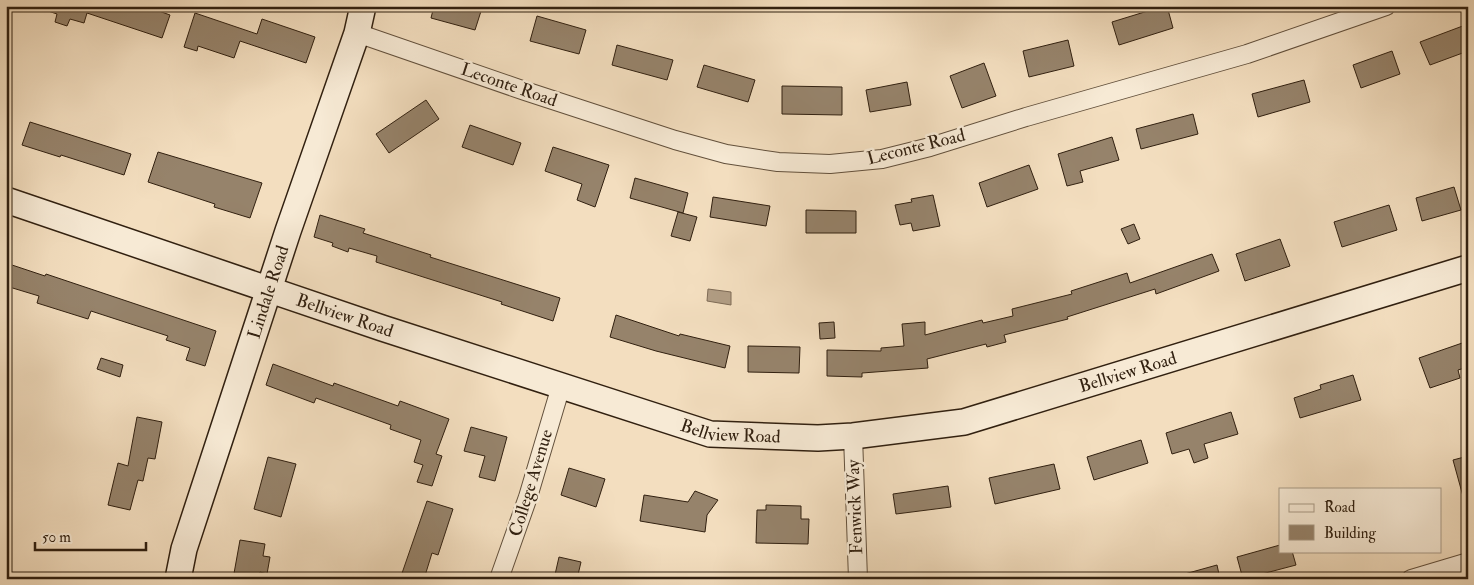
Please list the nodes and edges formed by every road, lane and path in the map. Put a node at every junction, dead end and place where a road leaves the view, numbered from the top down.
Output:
1 (363, 6) edge
2 (1386, 6) edge
3 (357, 33) junction
4 (6, 200) edge
5 (1468, 268) edge
6 (269, 290) junction
7 (560, 386) junction
8 (852, 436) junction
9 (1468, 562) edge
10 (178, 579) edge
11 (499, 579) edge
12 (858, 579) edge
13 (1412, 579) edge

1 - 3 street, Lindale Road
2 - 3 street, Leconte Road
3 - 6 street, Lindale Road
4 - 6 street, Bellview Road
5 - 8 street, Bellview Road
6 - 7 street, Bellview Road
6 - 10 street, Lindale Road
7 - 8 street, Bellview Road
7 - 11 street, College Avenue
8 - 12 street, Fenwick Way
9 - 13 street

